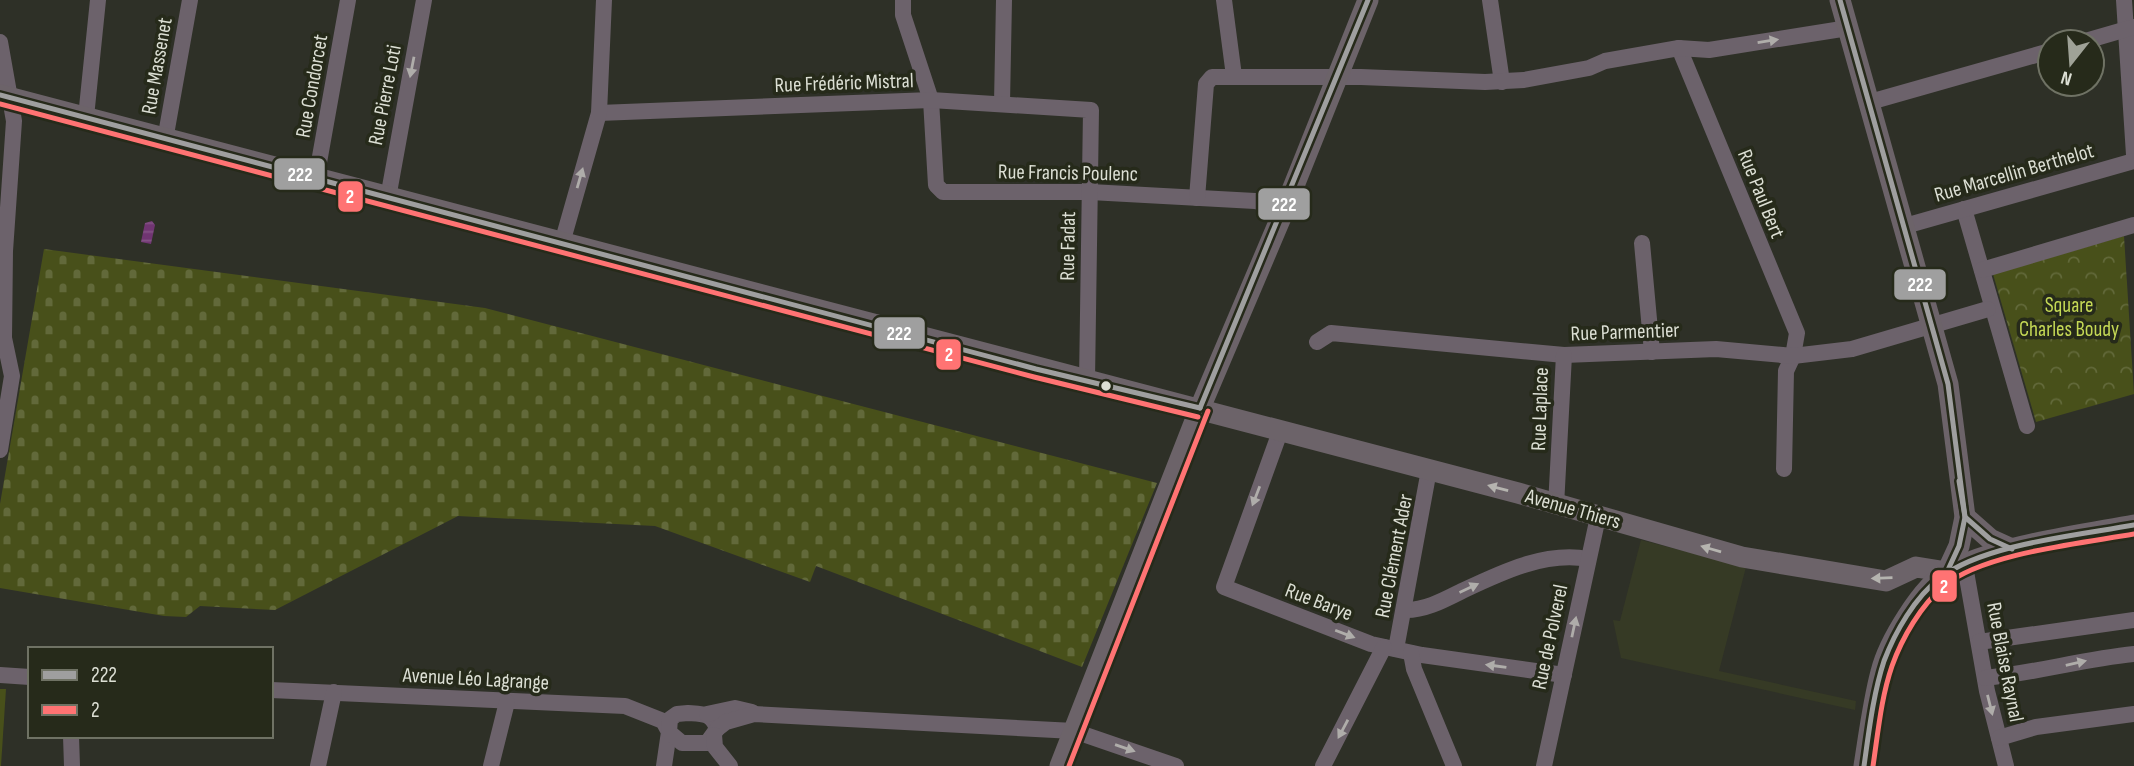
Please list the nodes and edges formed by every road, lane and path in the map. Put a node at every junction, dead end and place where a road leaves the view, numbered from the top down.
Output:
1 (98, 0) edge
2 (190, 0) edge
3 (348, 0) edge
4 (424, 0) edge
5 (604, 0) edge
6 (903, 0) edge
7 (1004, 0) edge
8 (1224, 0) edge
9 (1368, 0) edge
10 (1490, 0) edge
11 (1840, 0) edge
12 (2124, 0) edge
13 (1848, 28) junction
14 (2130, 29) edge
15 (2106, 36) edge
16 (0, 42) edge
17 (1679, 48) junction
18 (2036, 55) edge
19 (1234, 76) junction
20 (1337, 78) junction
21 (1503, 82) junction
22 (6, 97) edge
23 (931, 100) junction
24 (1870, 102) junction
25 (1002, 103) junction
26 (1091, 110) joint
27 (600, 113) junction
28 (86, 117) junction
29 (165, 139) junction
30 (2134, 155) edge
31 (2134, 161) edge
32 (316, 179) junction
33 (1090, 192) junction
34 (388, 198) junction
35 (1197, 198) junction
36 (1285, 208) junction
37 (1964, 209) junction
38 (2134, 225) edge
39 (1905, 226) junction
40 (562, 243) junction
41 (1642, 243) dead end
42 (1982, 270) junction
43 (1988, 309) dead end
44 (1933, 324) junction
45 (1317, 342) dead end
46 (1652, 352) junction
47 (1564, 355) junction
48 (1793, 356) junction
49 (1087, 381) junction
50 (1200, 408) junction
51 (2028, 426) dead end
52 (1280, 432) junction
53 (0, 448) edge
54 (1784, 469) dead end
55 (1429, 470) junction
56 (1556, 506) junction
57 (1598, 517) junction
58 (1965, 517) junction
59 (2134, 525) edge
60 (2012, 549) junction
61 (1588, 559) junction
62 (1956, 569) junction
63 (1406, 610) junction
64 (2134, 620) edge
65 (1979, 642) junction
66 (1397, 650) junction
67 (2134, 654) edge
68 (0, 675) edge
69 (1564, 675) junction
70 (28, 677) edge
71 (1985, 678) junction
72 (273, 690) edge
73 (334, 692) junction
74 (507, 702) junction
75 (625, 706) junction
76 (676, 714) junction
77 (706, 714) junction
78 (754, 714) junction
79 (2134, 714) edge
80 (1074, 731) junction
81 (669, 732) junction
82 (715, 732) junction
83 (1998, 738) junction
84 (71, 741) edge
85 (682, 743) junction
86 (665, 765) edge
87 (72, 766) edge
88 (318, 766) edge
89 (491, 766) edge
90 (730, 766) edge
91 (1060, 766) edge
92 (1176, 766) edge
93 (1323, 766) edge
94 (1454, 766) edge
95 (1544, 766) edge
96 (1864, 766) edge
97 (2006, 766) edge

1 - 28 street
2 - 29 street, Rue Massenet
3 - 32 street, Rue Condorcet
4 -> 34 street, Rue Pierre Loti
5 - 27 street
6 - 23 street, Rue Francis Poulenc
7 - 25 street
8 - 19 street
9 - 20 main road
10 - 21 street
11 - 13 main road
12 - 14 street
17 -> 13 street
13 - 24 main road
14 - 15 street
14 - 30 street
16 - 22 street
17 - 21 street
17 - 48 street, Rue Paul Bert
18 - 24 street
19 - 20 street
19 - 35 street
20 - 21 street
20 - 36 main road
22 - 28 main road, Avenue Thiers
22 - 53 street
23 - 25 street, Rue Frédéric Mistral
23 - 27 street, Rue Frédéric Mistral
23 - 33 street, Rue Francis Poulenc
24 - 39 main road
25 - 26 street, Rue Frédéric Mistral
26 - 33 street, Rue Fadat
40 -> 27 street
28 - 29 main road, Avenue Thiers
29 - 32 main road, Avenue Thiers
31 - 37 street, Rue Marcellin Berthelot
32 - 34 main road, Avenue Thiers
33 - 35 street, Rue Francis Poulenc
33 - 49 street, Rue Fadat
34 - 40 main road, Avenue Thiers
35 - 36 street, Rue Francis Poulenc
36 - 50 main road
37 - 39 street, Rue Marcellin Berthelot
37 - 42 street
38 - 42 street
39 - 44 main road
40 - 49 main road, Avenue Thiers
41 - 46 street
42 - 51 street
43 - 44 street, Rue Parmentier
44 - 48 street, Rue Parmentier
44 - 58 main road
45 - 47 street, Rue Parmentier
46 - 47 street, Rue Parmentier
46 - 48 street, Rue Parmentier
47 - 56 street, Rue Laplace
48 - 54 street, Rue Paul Bert
49 - 50 main road, Avenue Thiers
50 - 52 main road, Avenue Thiers
50 - 80 main road
52 - 55 main road, Avenue Thiers
52 -> 66 street, Rue Barye
56 -> 55 main road, Avenue Thiers
55 - 63 street, Rue Clément Ader
56 - 57 main road, Avenue Thiers
57 - 61 street, Rue de Polverel
62 -> 57 main road, Avenue Thiers
58 - 60 main road
58 - 62 main road
59 - 60 main road
60 - 62 main road
63 -> 61 street
69 -> 61 street, Rue de Polverel
62 - 65 street, Rue Blaise Raynal
62 - 96 main road
63 - 66 street, Rue Clément Ader
64 - 65 street
65 - 71 street, Rue Blaise Raynal
69 -> 66 street, Rue Barye
66 -> 93 street, Rue Clément Ader
66 - 94 street
71 -> 67 street
68 - 70 street
69 - 95 street, Rue de Polverel
71 -> 83 street, Rue Blaise Raynal
72 - 73 street, Avenue Léo Lagrange
73 - 74 street, Avenue Léo Lagrange
73 - 88 street
74 - 75 street, Avenue Léo Lagrange
74 - 89 street
75 - 76 street
75 - 81 street, Avenue Léo Lagrange
76 - 77 street
76 - 81 street
77 - 78 street
77 - 82 street
78 - 80 street
78 - 82 street
79 - 83 street
80 - 91 main road
80 -> 92 street
81 - 85 street
81 - 86 street
82 - 85 street
82 - 90 street
83 - 97 street, Rue Blaise Raynal
84 - 87 street
85 - 86 street

